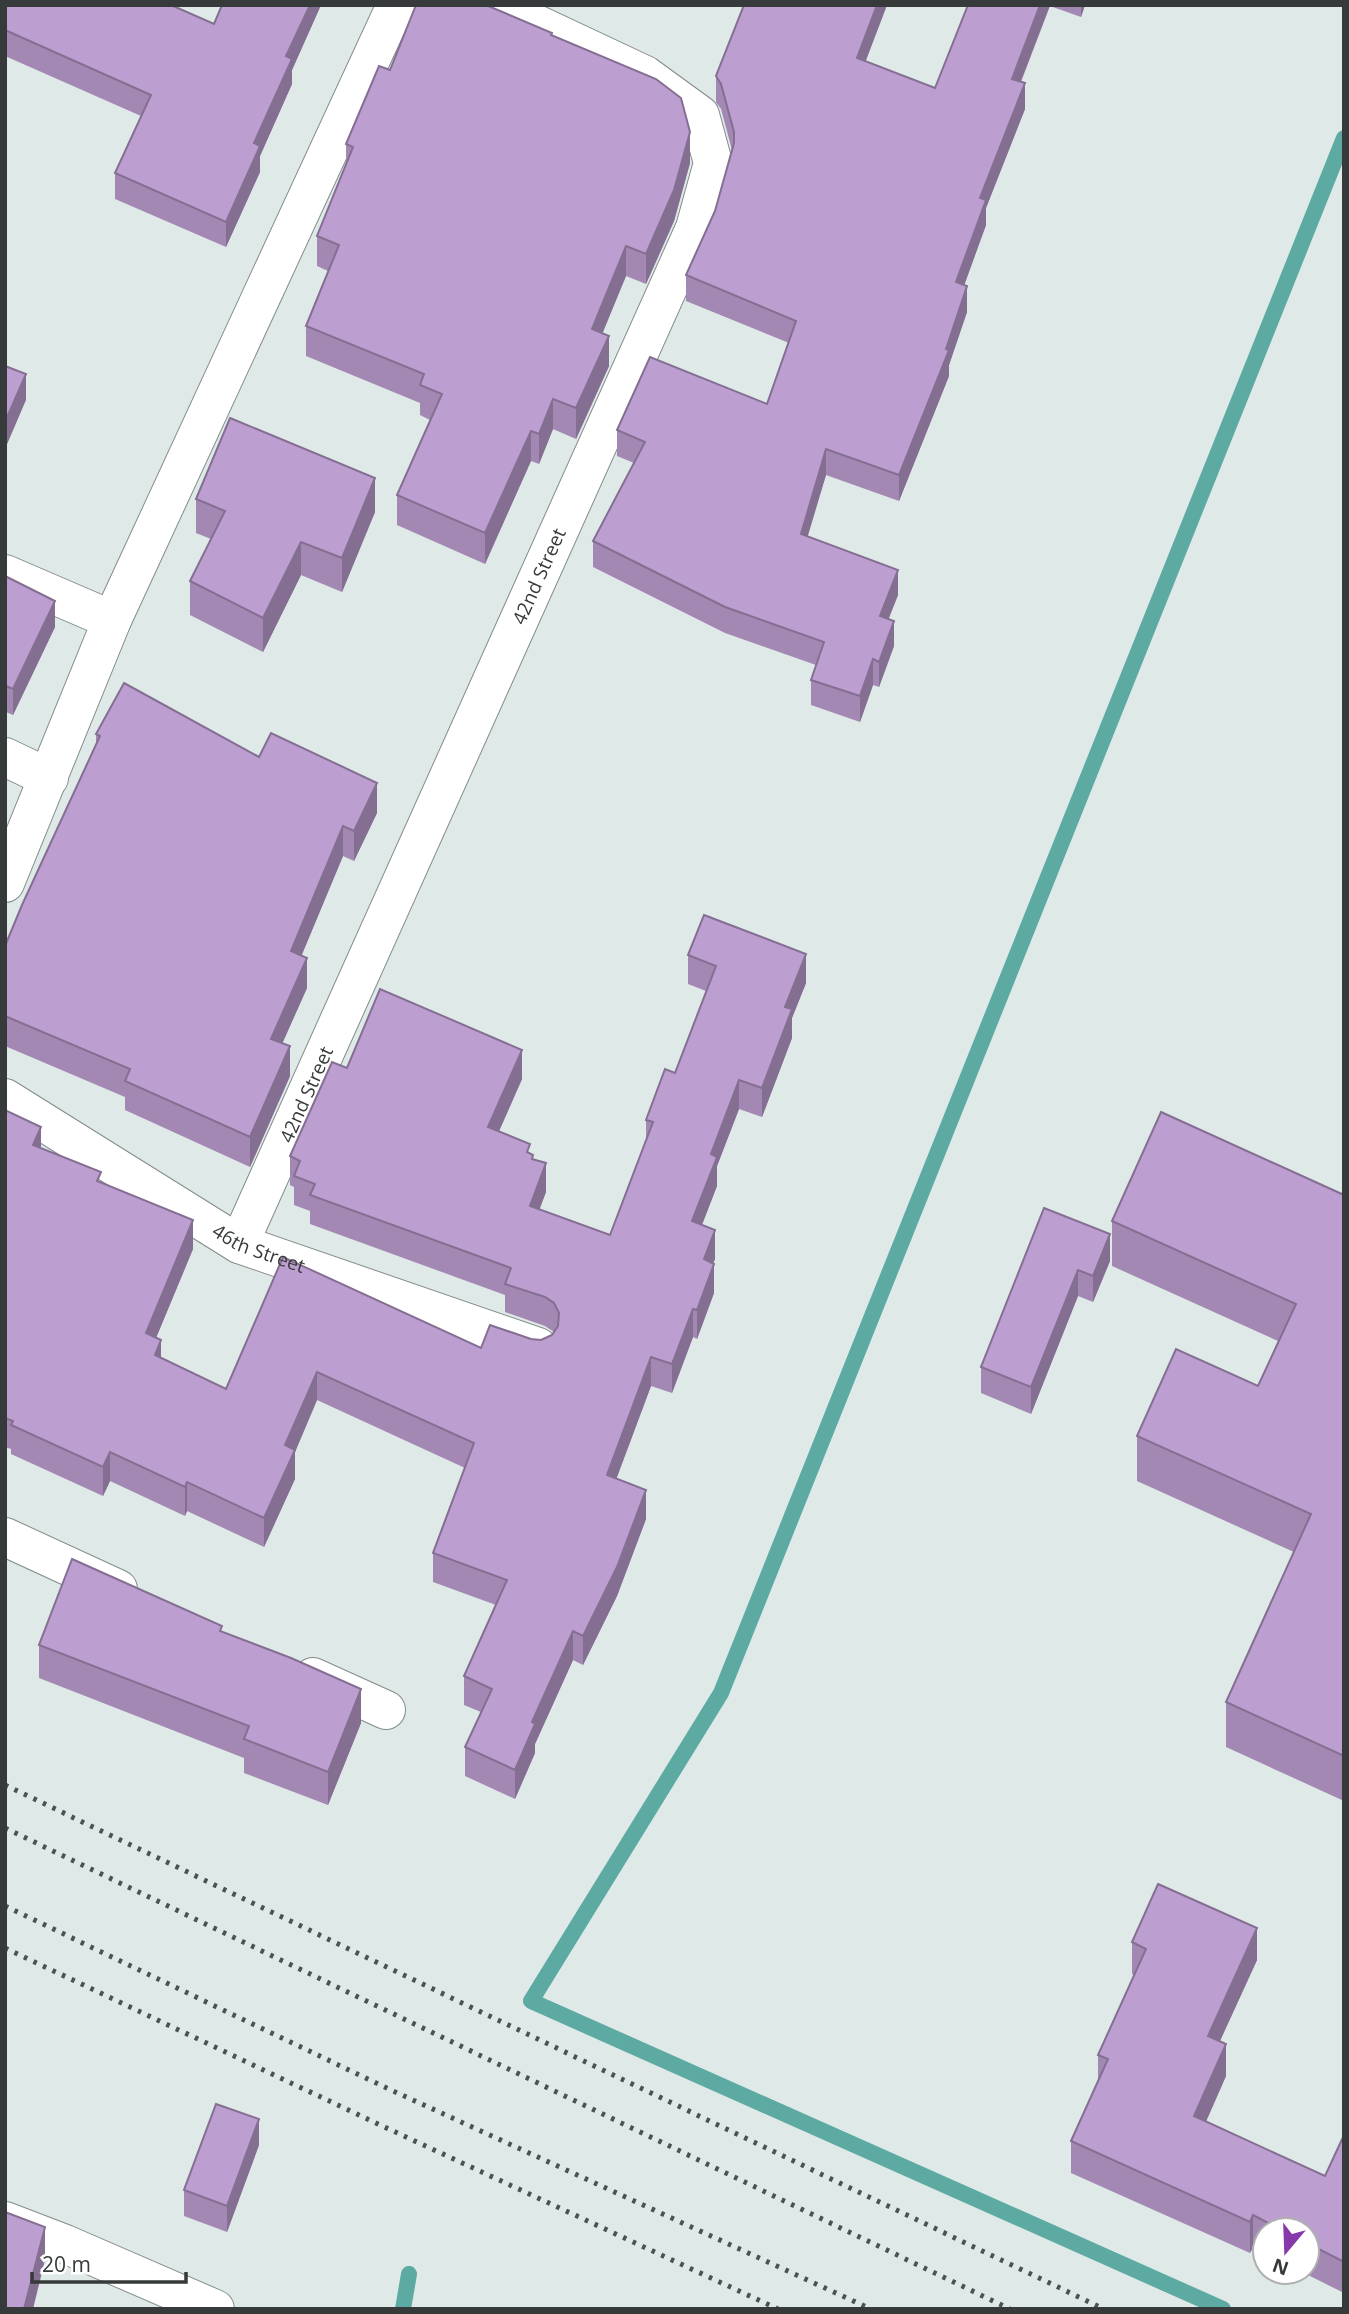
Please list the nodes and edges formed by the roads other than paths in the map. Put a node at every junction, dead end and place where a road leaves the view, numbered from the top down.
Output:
1 (396, 5) edge
2 (496, 5) edge
3 (5, 574) edge
4 (112, 620) junction
5 (5, 758) edge
6 (49, 778) junction
7 (5, 883) edge
8 (5, 1097) edge
9 (239, 1244) junction
10 (538, 1347) edge
11 (5, 1537) edge
12 (145, 1601) edge
13 (284, 1664) edge
14 (386, 1710) dead end
15 (5, 2221) edge
16 (215, 2309) edge

1 - 4 street
2 - 9 street, 42nd Street
3 - 4 street
4 - 6 street
5 - 6 street
6 - 7 street
8 - 9 street, 46th Street
9 - 10 street, 46th Street
11 - 12 street
13 - 14 street
15 - 16 street

